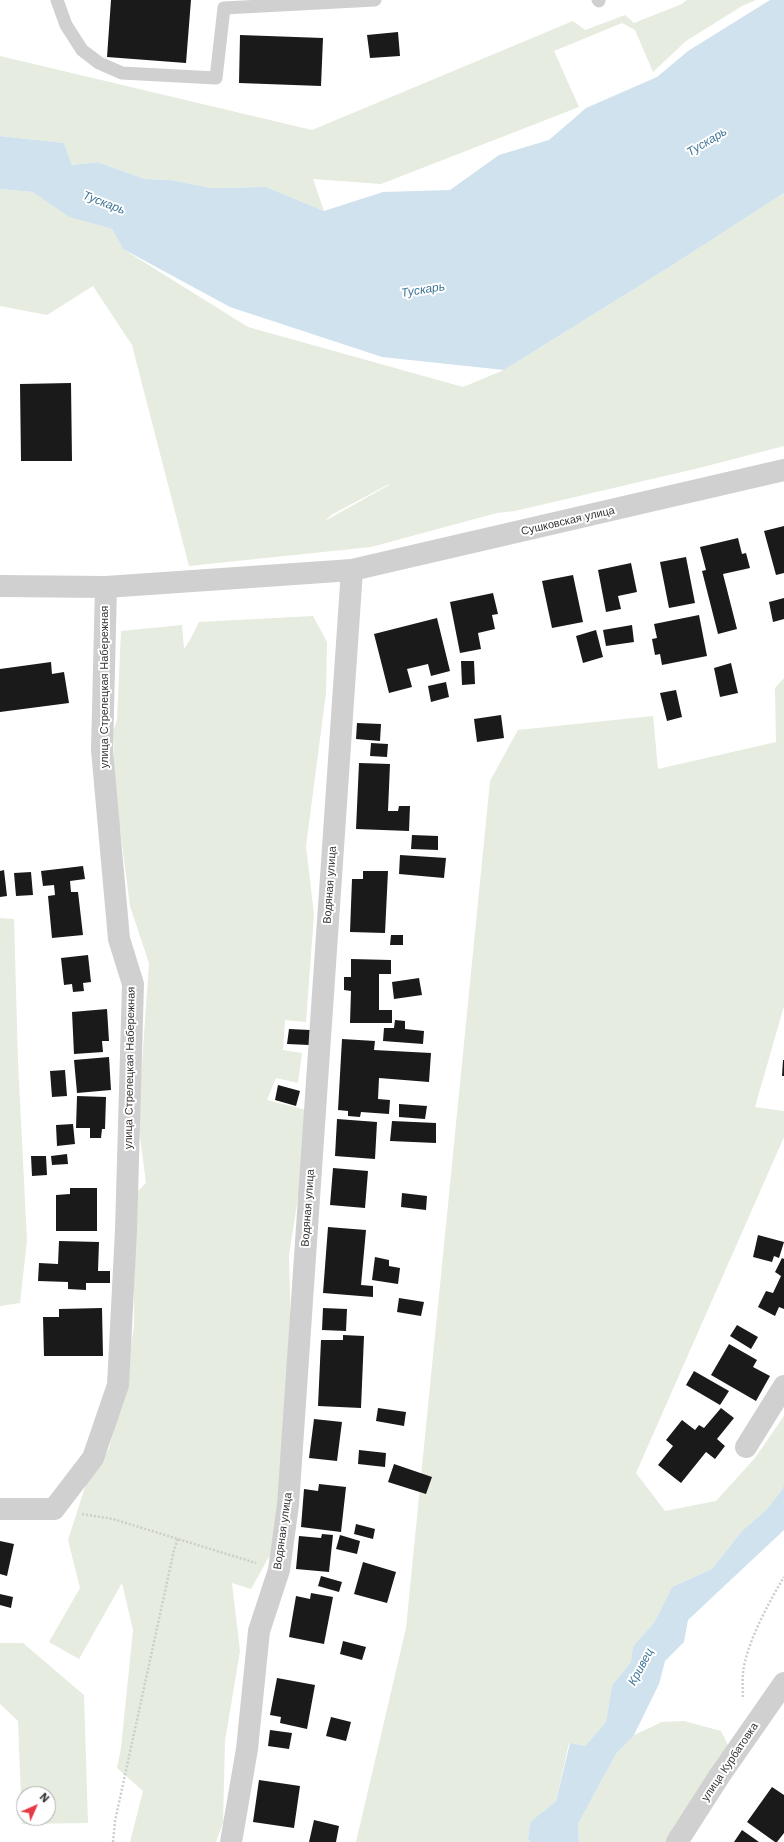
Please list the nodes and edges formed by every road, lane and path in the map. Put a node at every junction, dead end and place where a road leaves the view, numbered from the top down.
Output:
1 (57, 0) edge
2 (375, 0) edge
3 (784, 470) edge
4 (352, 570) junction
5 (0, 586) edge
6 (106, 587) junction
7 (784, 1386) edge
8 (746, 1447) dead end
9 (0, 1509) edge
10 (54, 1509) junction
11 (178, 1539) junction
12 (279, 1570) junction
13 (784, 1577) edge
14 (784, 1683) edge
15 (743, 1700) dead end
16 (113, 1842) edge
17 (230, 1842) edge
18 (677, 1842) edge

1 - 2 lane
3 - 4 street, Сушковская улица
4 - 6 street
4 - 12 street, Водяная улица
5 - 6 street
6 - 10 street, улица Стрелецкая Набережная
7 - 8 street
9 - 10 street
10 - 11 path
11 - 12 path
11 - 16 path
12 - 17 street, Водяная улица
13 - 15 path
14 - 18 street, улица Курбатовка

